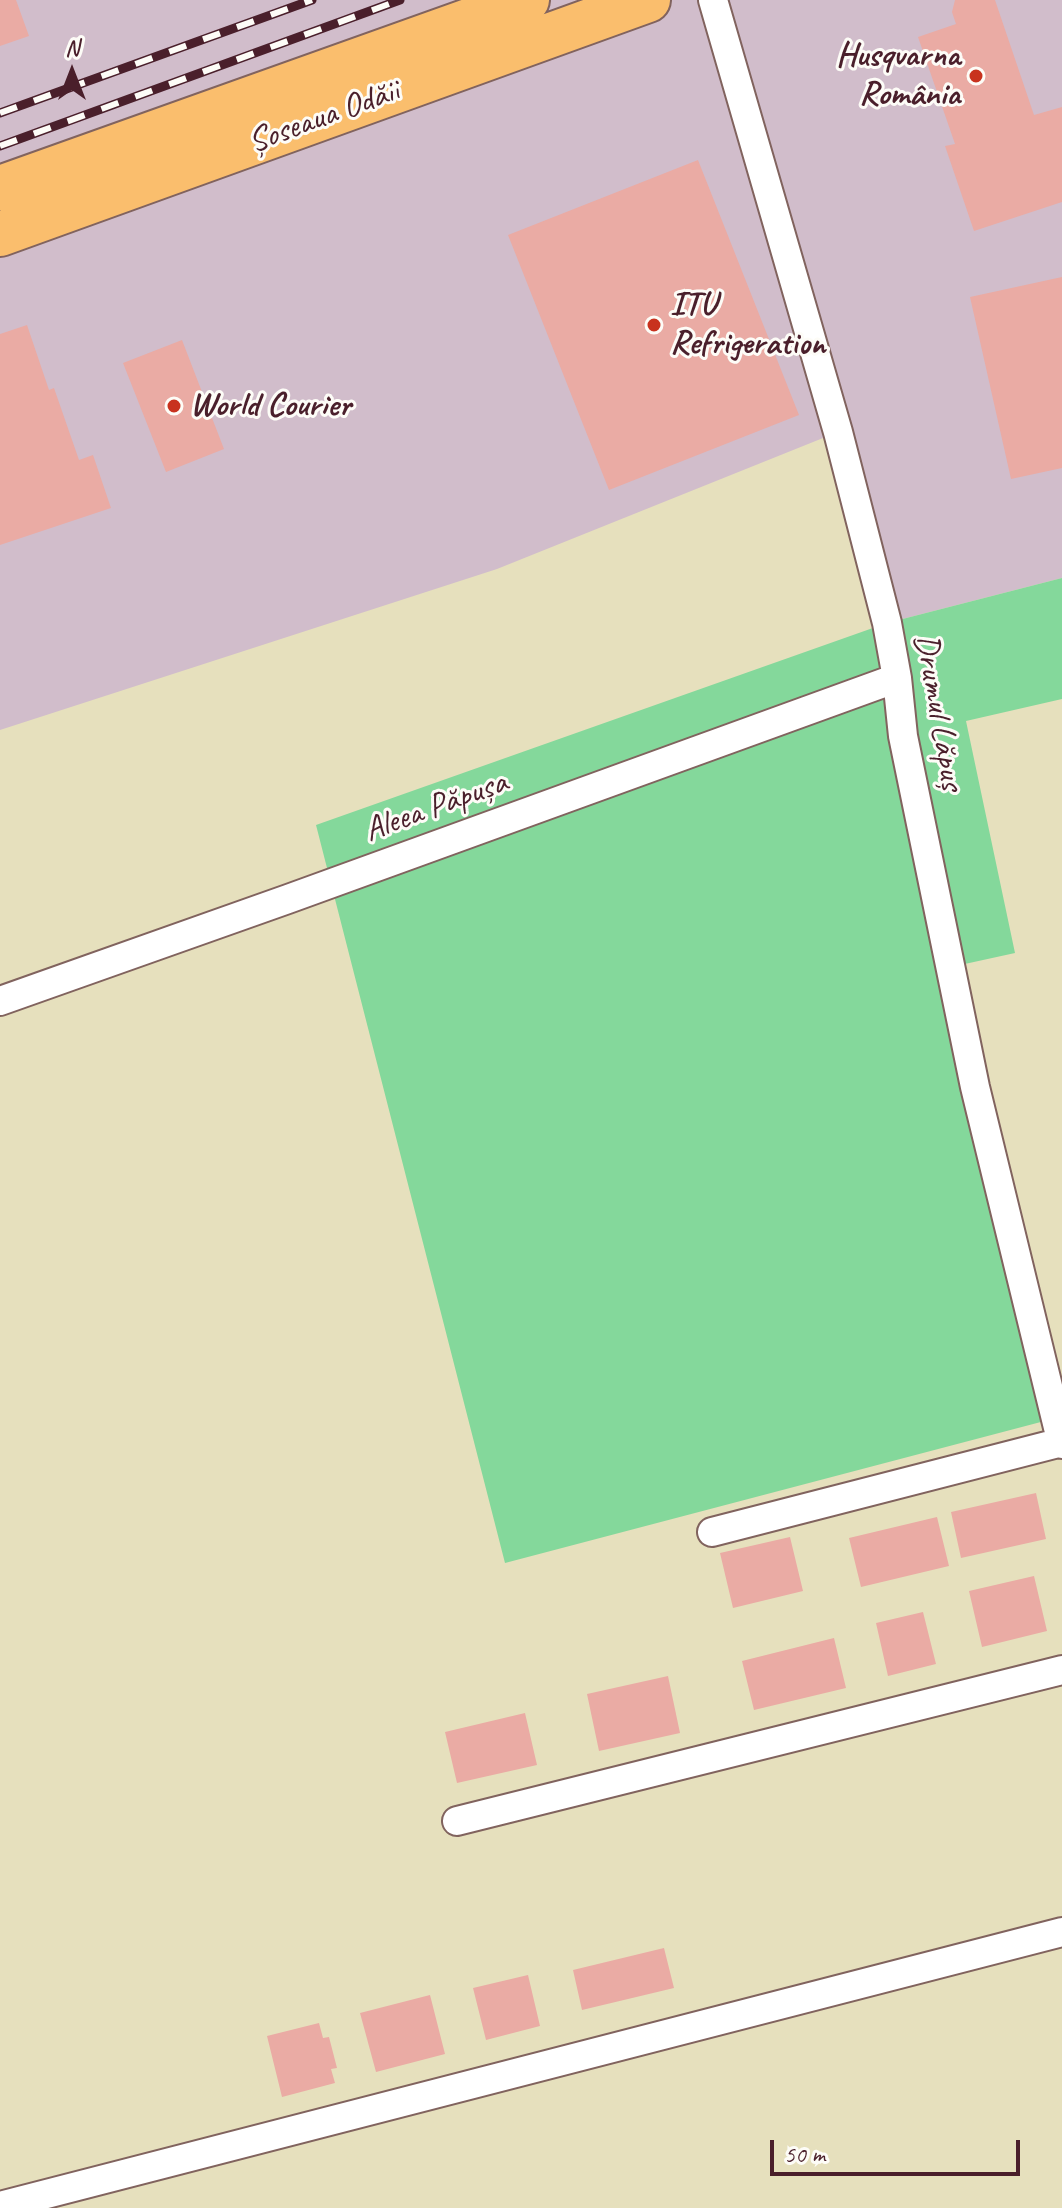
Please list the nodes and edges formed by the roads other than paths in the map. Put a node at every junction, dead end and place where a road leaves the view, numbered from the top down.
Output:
1 (527, 0) edge
2 (648, 0) edge
3 (713, 0) edge
4 (0, 188) edge
5 (0, 234) edge
6 (897, 678) junction
7 (0, 1001) edge
8 (1062, 1443) edge
9 (712, 1532) dead end
10 (1062, 1670) edge
11 (457, 1821) dead end
12 (1062, 1932) edge
13 (0, 2206) edge

1 - 4 main road, Șoseaua Odăii
2 - 5 main road, Șoseaua Odăii
3 - 6 street, Drumul Lăpuș
6 - 7 street, Aleea Păpușa
6 - 8 street, Drumul Lăpuș
8 - 9 street
10 - 11 street
12 - 13 street

